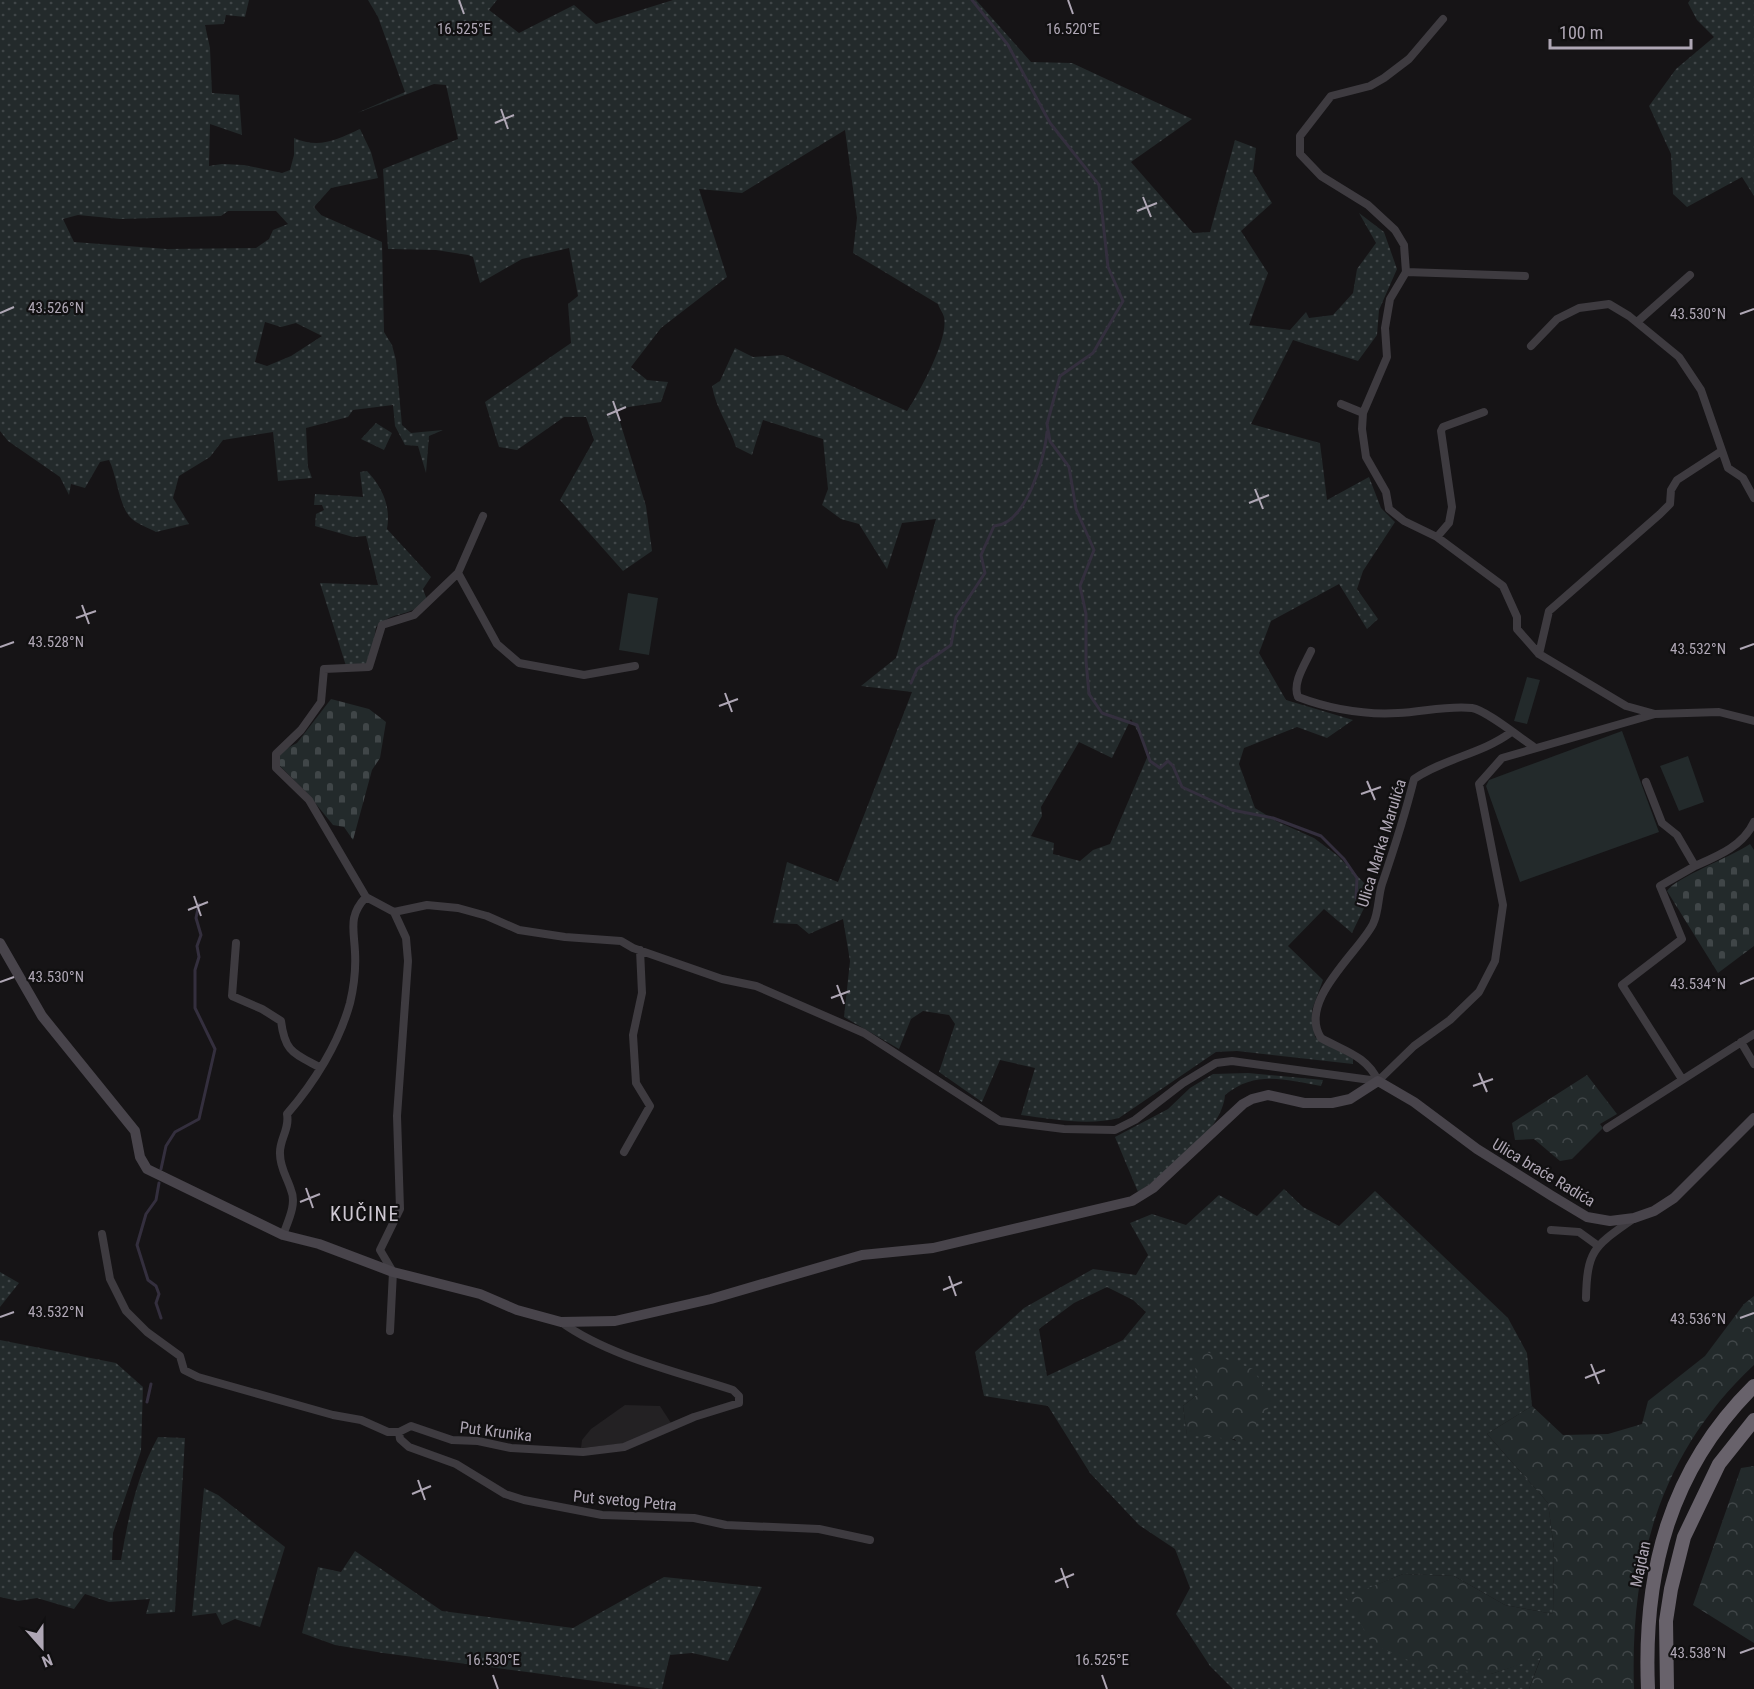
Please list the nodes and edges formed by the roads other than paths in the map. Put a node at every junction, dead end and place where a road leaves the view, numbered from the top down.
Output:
1 (1443, 18) dead end
2 (1406, 272) junction
3 (1690, 275) dead end
4 (1525, 276) dead end
5 (1637, 322) junction
6 (1531, 346) dead end
7 (1341, 404) dead end
8 (1484, 412) dead end
9 (1363, 413) junction
10 (1720, 452) junction
11 (1754, 498) edge
12 (483, 516) dead end
13 (1437, 537) junction
14 (458, 573) junction
15 (1311, 651) dead end
16 (1539, 654) junction
17 (635, 666) dead end
18 (1655, 714) junction
19 (1754, 721) edge
20 (1510, 733) junction
21 (1534, 747) junction
22 (1646, 782) dead end
23 (1754, 822) edge
24 (1695, 866) junction
25 (366, 897) junction
26 (394, 912) junction
27 (0, 943) edge
28 (236, 944) dead end
29 (640, 950) junction
30 (1754, 1034) edge
31 (1741, 1042) junction
32 (1754, 1064) edge
33 (319, 1067) junction
34 (1682, 1078) junction
35 (1378, 1081) junction
36 (1754, 1118) edge
37 (1607, 1128) dead end
38 (1464, 1140) joint
39 (624, 1152) dead end
40 (1634, 1218) junction
41 (1551, 1230) dead end
42 (102, 1234) dead end
43 (283, 1234) junction
44 (1597, 1245) junction
45 (393, 1272) junction
46 (1586, 1298) dead end
47 (561, 1322) junction
48 (390, 1331) dead end
49 (1754, 1386) edge
50 (1754, 1420) edge
51 (399, 1432) junction
52 (870, 1540) dead end
53 (1647, 1689) edge
54 (1667, 1689) edge

1 - 2 street
2 - 4 street
2 - 9 street
3 - 5 street
5 - 6 street
5 - 10 street
7 - 9 street
8 - 13 street
9 - 13 street
10 - 11 street
10 - 16 street
12 - 14 street
13 - 16 street
14 - 17 street
14 - 25 street
15 - 20 street
16 - 18 street
18 - 19 street
18 - 21 street
20 - 21 street
20 - 35 street, Ulica Marka Marulića
21 - 35 street
22 - 24 street
23 - 24 street
24 - 34 street
25 - 26 street
25 - 33 street
26 - 29 street
26 - 45 street
27 - 43 main road
28 - 33 street
29 - 35 street
29 - 39 street
30 - 31 street
31 - 32 street
31 - 34 street
33 - 43 street
34 - 37 street
35 - 38 main road, Ulica Marka Marulića
35 - 47 main road
36 - 40 main road, Ulica braće Radića
38 - 40 main road, Ulica braće Radića
40 - 44 street
41 - 44 street
42 - 51 street, Put Krunika
43 - 45 main road
44 - 46 street
45 - 47 main road
45 - 48 street
47 - 51 street, Put Krunika
49 - 53 highway, Majdan
50 - 54 highway
51 - 52 street, Put svetog Petra

